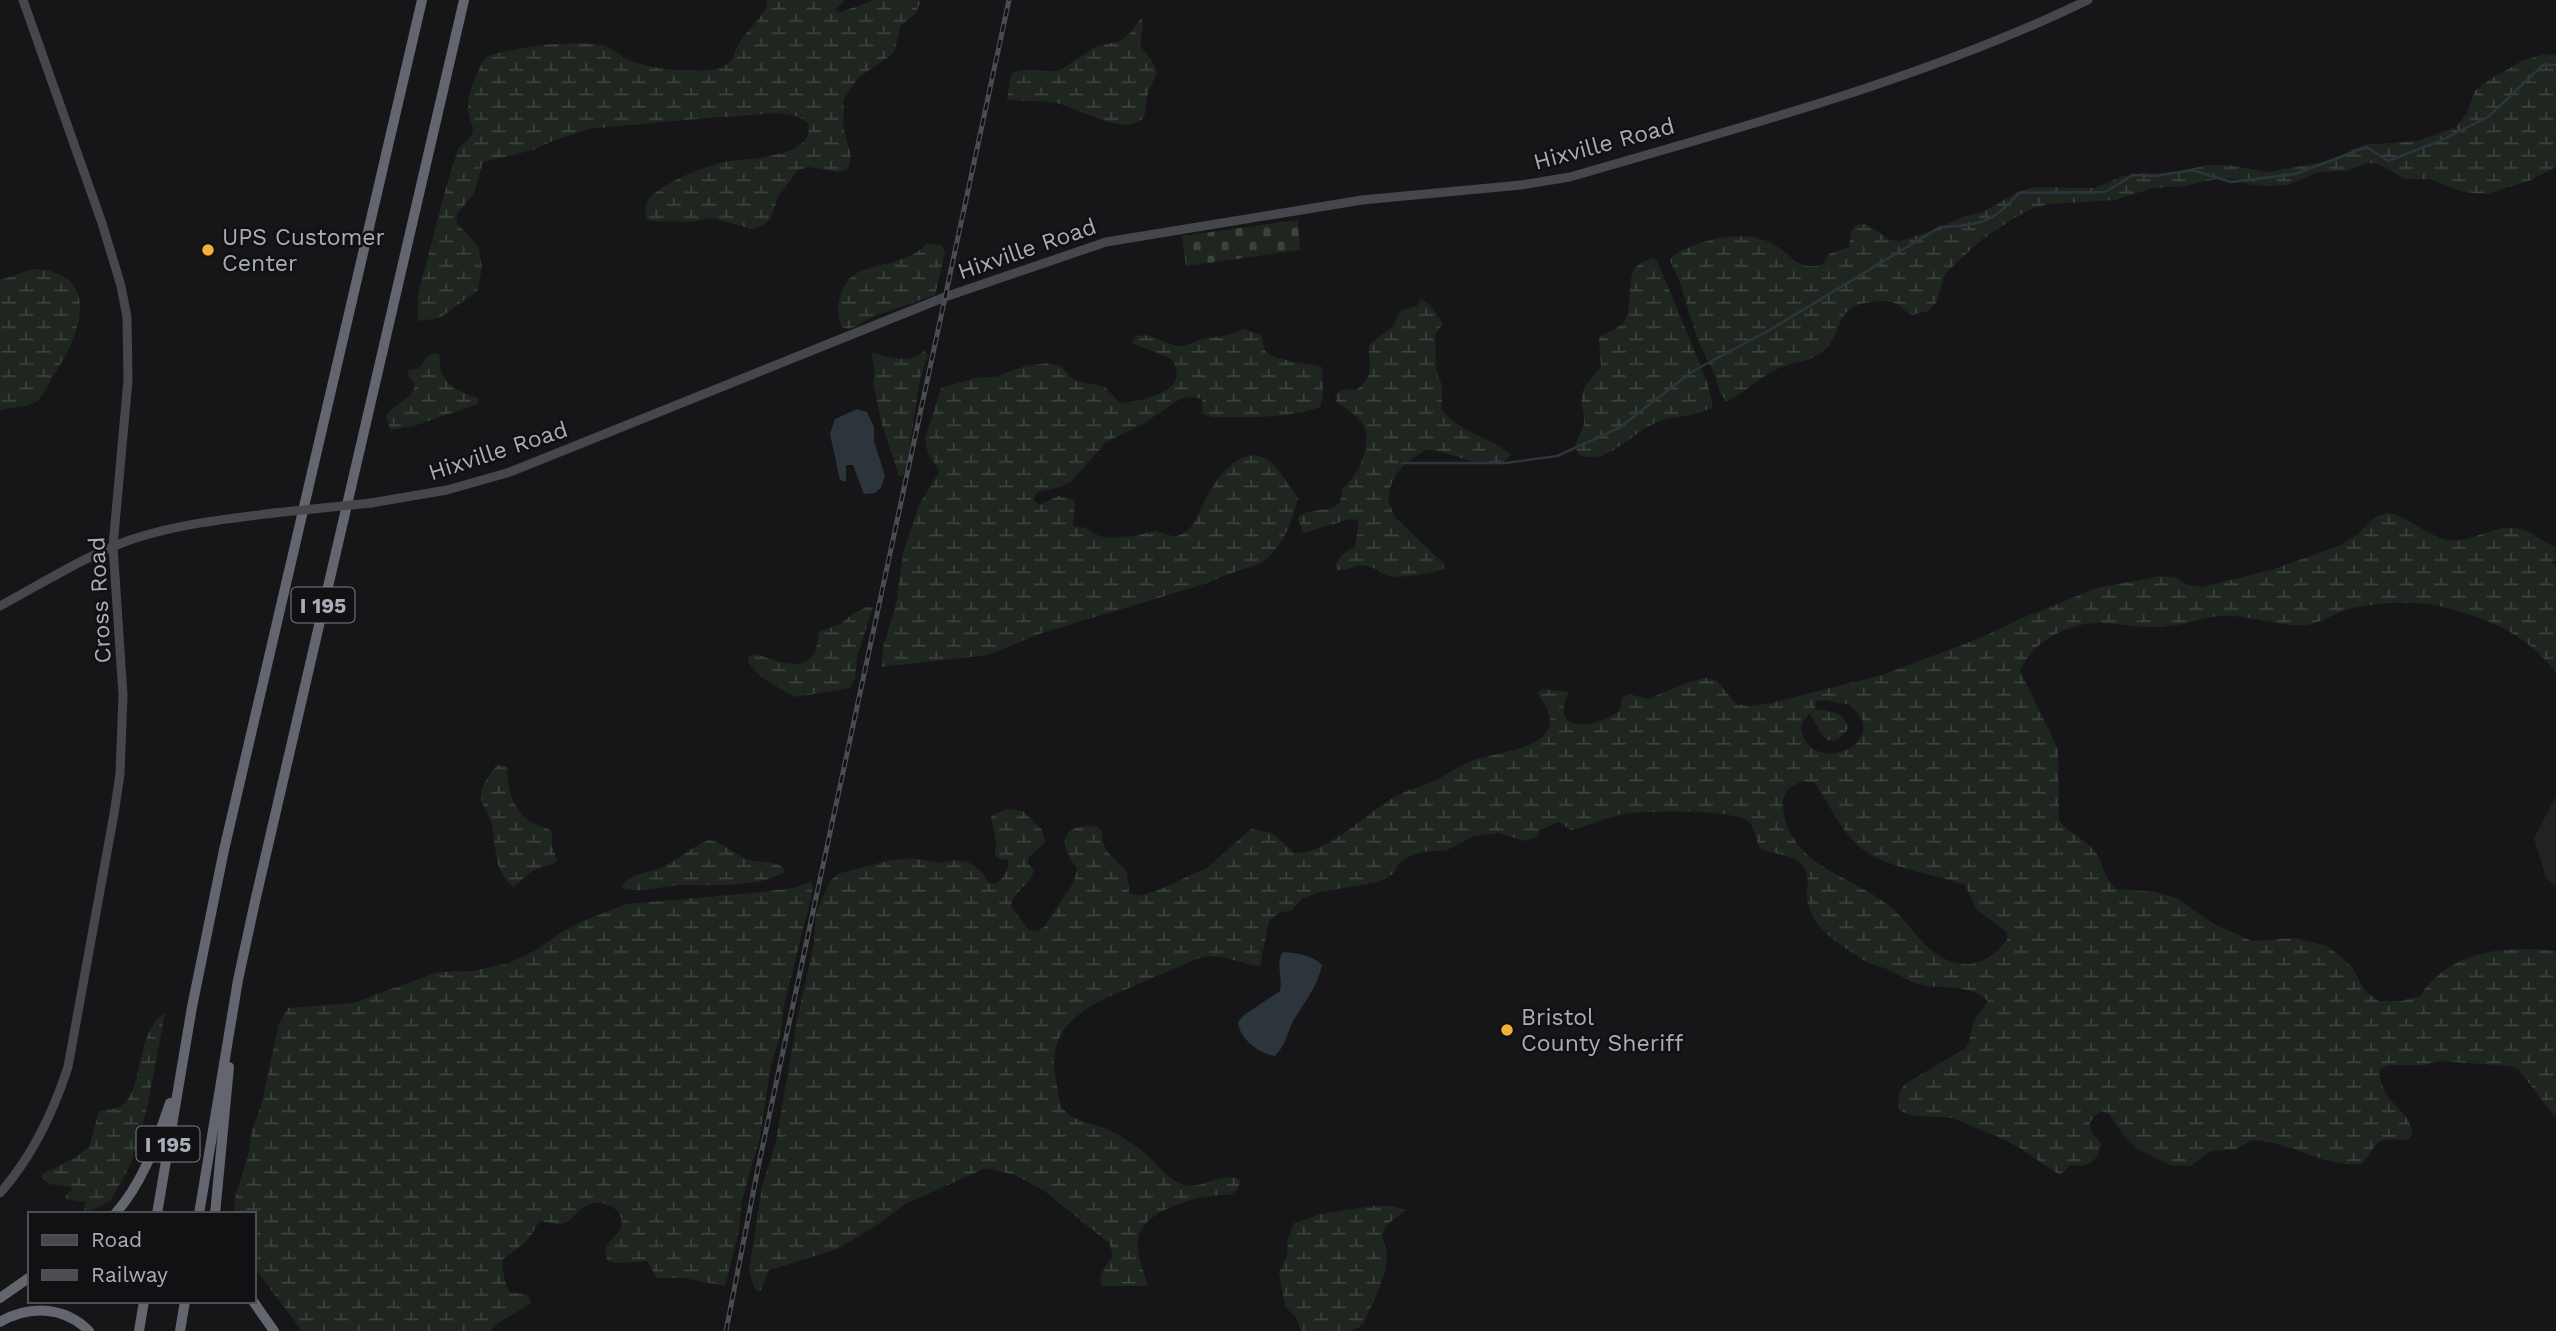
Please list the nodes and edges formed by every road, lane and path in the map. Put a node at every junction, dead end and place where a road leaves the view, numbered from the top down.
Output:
1 (23, 0) edge
2 (422, 0) edge
3 (464, 0) edge
4 (2088, 0) edge
5 (113, 546) junction
6 (0, 606) edge
7 (232, 1021) junction
8 (180, 1074) junction
9 (0, 1193) edge
10 (117, 1212) edge
11 (157, 1212) edge
12 (199, 1212) edge
13 (215, 1212) edge
14 (28, 1278) edge
15 (0, 1298) edge
16 (144, 1303) edge
17 (185, 1303) edge
18 (254, 1303) edge
19 (0, 1322) edge
20 (89, 1331) edge
21 (139, 1331) edge
22 (180, 1331) edge
23 (274, 1331) edge

1 - 5 street, Cross Road
2 - 8 highway, I 195
3 - 7 highway, I 195
4 - 5 street, Hixville Road, bridge
5 - 6 street, Hixville Road
5 - 9 street, Cross Road
7 - 12 highway, I 195
7 - 13 highway
8 - 10 highway
8 - 11 highway, I 195
14 - 15 highway
16 - 21 highway
17 - 22 highway
18 - 23 highway
19 - 20 highway

